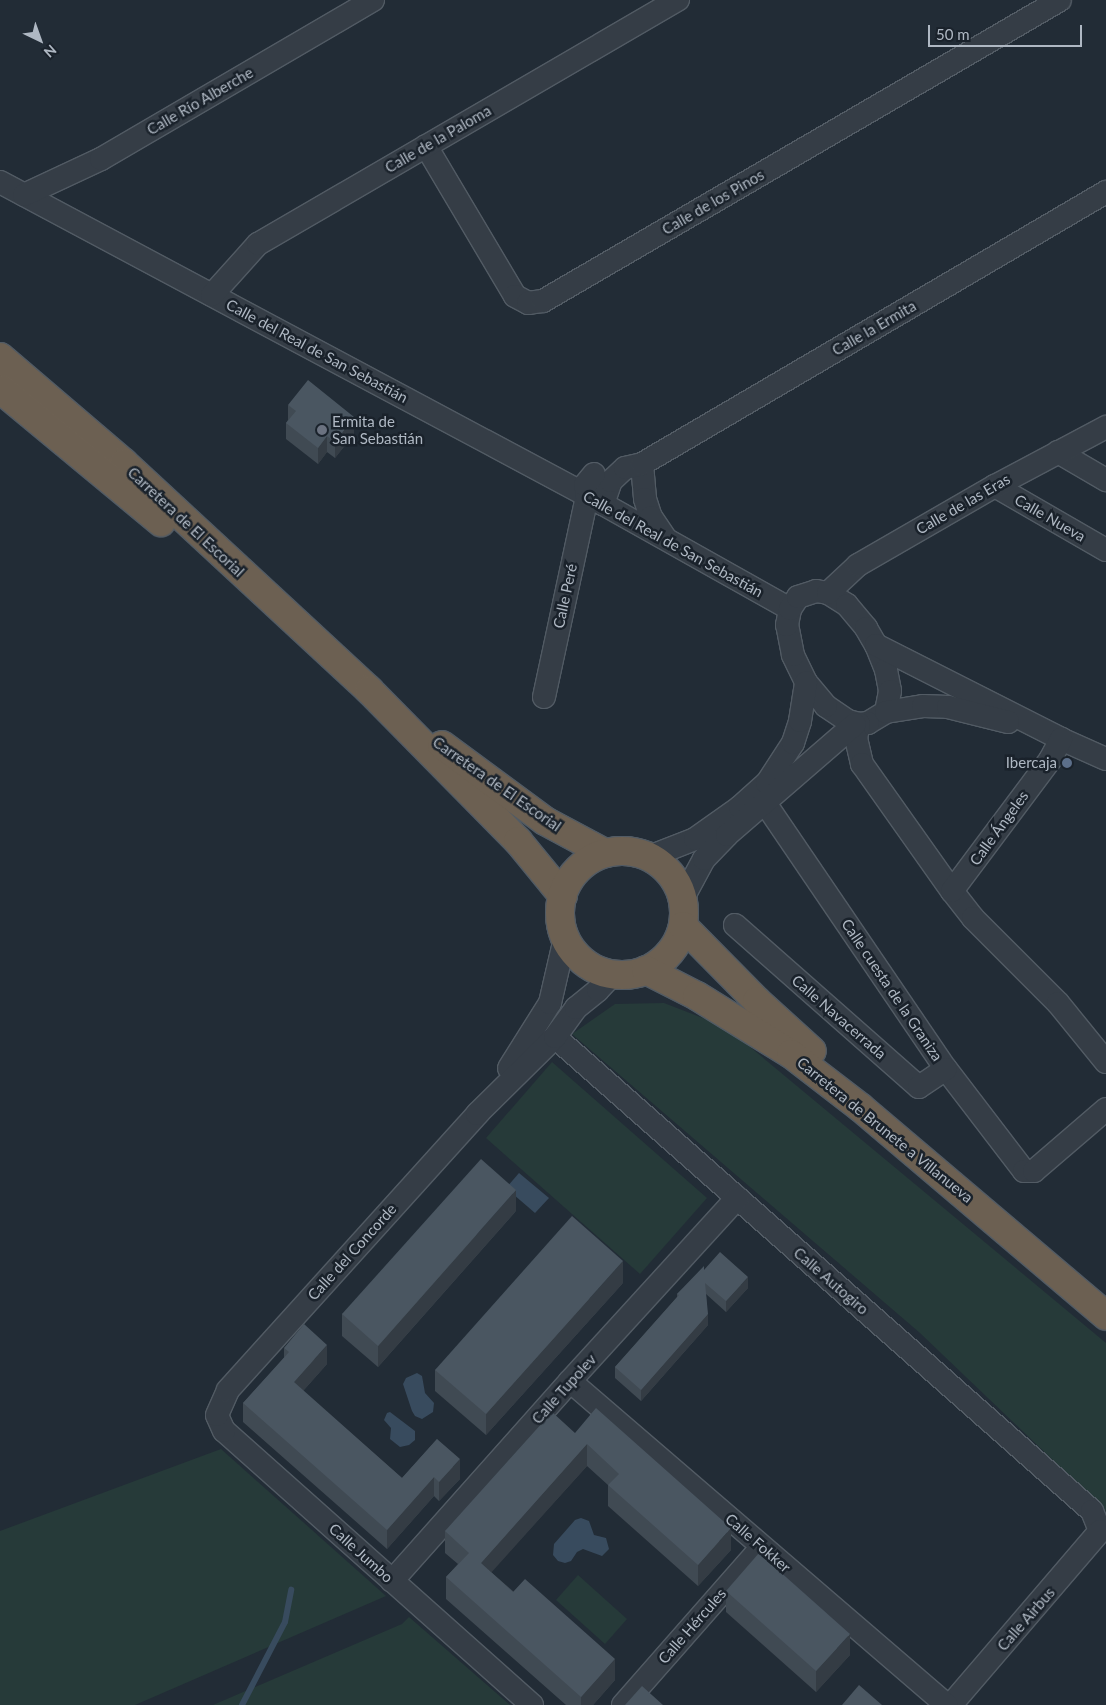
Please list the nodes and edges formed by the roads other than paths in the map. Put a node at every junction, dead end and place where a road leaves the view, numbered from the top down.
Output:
1 (373, 0) edge
2 (678, 0) edge
3 (1060, 0) edge
4 (426, 146) junction
5 (0, 182) edge
6 (1106, 192) edge
7 (24, 195) junction
8 (212, 295) junction
9 (0, 357) edge
10 (0, 389) edge
11 (1106, 427) edge
12 (1058, 452) junction
13 (634, 466) junction
14 (594, 474) junction
15 (549, 476) junction
16 (1106, 480) edge
17 (995, 486) junction
18 (601, 503) junction
19 (666, 540) junction
20 (1106, 550) edge
21 (828, 593) junction
22 (790, 610) junction
23 (281, 611) junction
24 (876, 645) junction
25 (806, 682) junction
26 (369, 690) junction
27 (544, 697) dead end
28 (886, 712) junction
29 (857, 724) junction
30 (1053, 735) junction
31 (1106, 759) edge
32 (765, 803) junction
33 (606, 853) junction
34 (649, 857) junction
35 (952, 892) junction
36 (563, 896) junction
37 (682, 898) junction
38 (735, 925) dead end
39 (683, 926) junction
40 (565, 938) junction
41 (646, 970) junction
42 (612, 974) junction
43 (555, 1037) junction
44 (1106, 1062) edge
45 (946, 1069) junction
46 (1106, 1109) edge
47 (477, 1114) junction
48 (738, 1198) junction
49 (1106, 1302) edge
50 (1106, 1316) edge
51 (570, 1381) junction
52 (228, 1390) joint
53 (1100, 1531) joint
54 (762, 1546) junction
55 (392, 1581) junction
56 (532, 1705) edge
57 (623, 1705) edge
58 (947, 1705) edge
59 (951, 1705) edge

1 - 7 street, Calle Río Alberche
2 - 4 street, Calle de la Paloma
3 - 4 street, Calle de los Pinos
4 - 8 street, Calle de la Paloma
5 - 7 street, Calle del Real de San Sebastián
6 - 13 street, Calle la Ermita
7 - 8 street, Calle del Real de San Sebastián
8 - 15 street, Calle del Real de San Sebastián
9 - 23 highway, Carretera de El Escorial
10 - 23 highway
11 - 12 street, Calle de las Eras
12 - 16 street
12 - 17 street, Calle de las Eras
13 - 14 street, Calle la Ermita
13 - 18 street, Calle la Ermita
13 - 19 street
14 - 15 street, Calle la Ermita
14 - 18 street
15 - 18 street, Calle del Real de San Sebastián
17 - 20 street, Calle Nueva
17 - 21 street, Calle de las Eras
18 - 19 street, Calle del Real de San Sebastián
18 - 27 street, Calle Peré
19 - 22 street, Calle del Real de San Sebastián
21 - 22 street
21 - 24 street
22 - 25 street
23 - 26 highway, Carretera de El Escorial
24 - 28 street
24 - 30 street
25 - 29 street
25 - 34 street
26 - 33 highway, Carretera de El Escorial
26 - 36 highway, Carretera de El Escorial
28 - 29 street
28 - 30 street
29 - 32 street
29 - 35 street
30 - 31 street
30 - 35 street, Calle Ángeles
32 - 37 street
32 - 45 street, Calle cuesta de la Graniza
33 - 34 highway
33 - 36 highway
34 - 37 highway
35 - 44 street
36 - 40 highway
37 - 39 highway
38 - 45 street, Calle Navacerrada
39 - 41 highway
39 - 49 highway, Carretera de Brunete a Villanueva
40 - 42 highway
40 - 47 street, Calle del Concorde
41 - 42 highway
41 - 50 highway, Carretera de Brunete a Villanueva
42 - 43 street, Calle del Concorde
43 - 47 street, Calle del Concorde
43 - 48 street, Calle Autogiro
45 - 46 street, Calle cuesta de la Graniza
47 - 52 street, Calle del Concorde
48 - 51 street, Calle Tupolev
48 - 53 street, Calle Autogiro
51 - 54 street, Calle Fokker
51 - 55 street, Calle Tupolev
52 - 55 street, Calle Jumbo
53 - 59 street, Calle Airbus
54 - 57 street, Calle Hércules
54 - 58 street, Calle Fokker
55 - 56 street, Calle Jumbo

